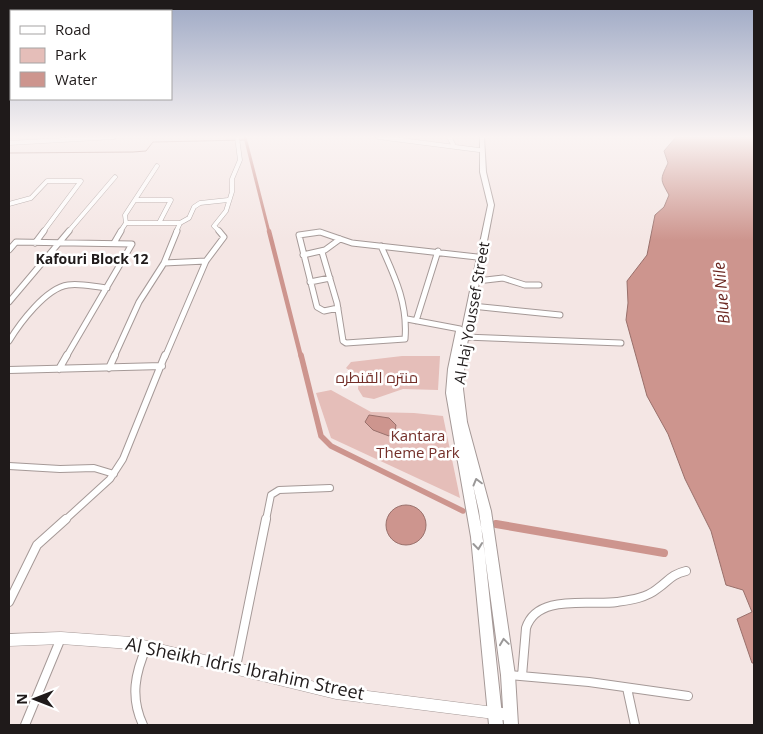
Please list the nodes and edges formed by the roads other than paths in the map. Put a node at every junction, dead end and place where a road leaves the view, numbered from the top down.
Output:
1 (154, 171) edge
2 (235, 171) edge
3 (479, 171) edge
4 (484, 171) edge
5 (115, 177) dead end
6 (136, 200) junction
7 (228, 200) junction
8 (9, 204) edge
9 (126, 223) junction
10 (159, 223) junction
11 (180, 223) junction
12 (340, 239) junction
13 (35, 242) junction
14 (58, 243) junction
15 (114, 243) junction
16 (381, 246) junction
17 (9, 250) edge
18 (438, 251) junction
19 (322, 252) junction
20 (303, 255) junction
21 (477, 257) junction
22 (206, 261) junction
23 (164, 263) junction
24 (330, 278) junction
25 (477, 281) junction
26 (310, 282) junction
27 (539, 285) dead end
28 (107, 288) junction
29 (9, 302) edge
30 (472, 306) junction
31 (338, 308) junction
32 (560, 315) dead end
33 (407, 319) junction
34 (416, 321) junction
35 (463, 333) junction
36 (9, 342) edge
37 (621, 343) dead end
38 (162, 366) junction
39 (109, 368) junction
40 (59, 369) junction
41 (9, 370) edge
42 (9, 466) edge
43 (114, 474) junction
44 (330, 488) dead end
45 (686, 571) dead end
46 (9, 602) edge
47 (60, 638) junction
48 (9, 640) edge
49 (147, 646) junction
50 (236, 667) junction
51 (508, 675) junction
52 (522, 676) junction
53 (627, 688) junction
54 (688, 696) dead end
55 (495, 719) edge
56 (510, 720) edge
57 (25, 725) edge
58 (143, 725) edge
59 (636, 725) edge

1 - 6 street
2 - 7 street
3 - 21 main road, Al Haj Youssef Street
4 - 25 main road, Al Haj Youssef Street
5 - 14 street
6 - 9 street
6 - 10 street
7 - 11 street
7 - 22 street
8 - 13 street
9 - 10 street
9 - 15 street
10 - 11 street
11 - 23 street
12 - 16 street
12 - 19 street
12 - 20 street
13 - 14 street
13 - 17 street
14 - 15 street
14 - 29 street
15 - 28 street
16 - 18 street
16 - 33 street
18 - 21 street
18 - 34 street
19 - 20 street
19 - 24 street
20 - 26 street
21 - 35 main road, Al Haj Youssef Street
22 - 23 street
22 - 38 street
23 - 39 street
24 - 26 street
24 - 31 street
25 - 27 street
25 - 30 main road, Al Haj Youssef Street
26 - 31 street
28 - 36 street
28 - 40 street
30 - 32 street
30 - 35 main road, Al Haj Youssef Street
31 - 33 street
33 - 34 street
34 - 35 street
35 - 37 street
51 -> 35 main road, Al Haj Youssef Street
35 -> 55 main road, Al Haj Youssef Street
38 - 39 street
38 - 43 street
39 - 40 street
40 - 41 street
42 - 43 street
43 - 46 street
44 - 50 street
45 - 52 street
47 - 48 street, Al Sheikh Idris Ibrahim Street
47 - 49 street, Al Sheikh Idris Ibrahim Street
47 - 57 street
49 - 50 street, Al Sheikh Idris Ibrahim Street
49 - 58 street
50 - 55 street, Al Sheikh Idris Ibrahim Street
51 - 52 street
51 - 56 main road, Al Haj Youssef Street
52 - 53 street
53 - 54 street
53 - 59 street
55 - 56 street, Al Sheikh Idris Ibrahim Street

